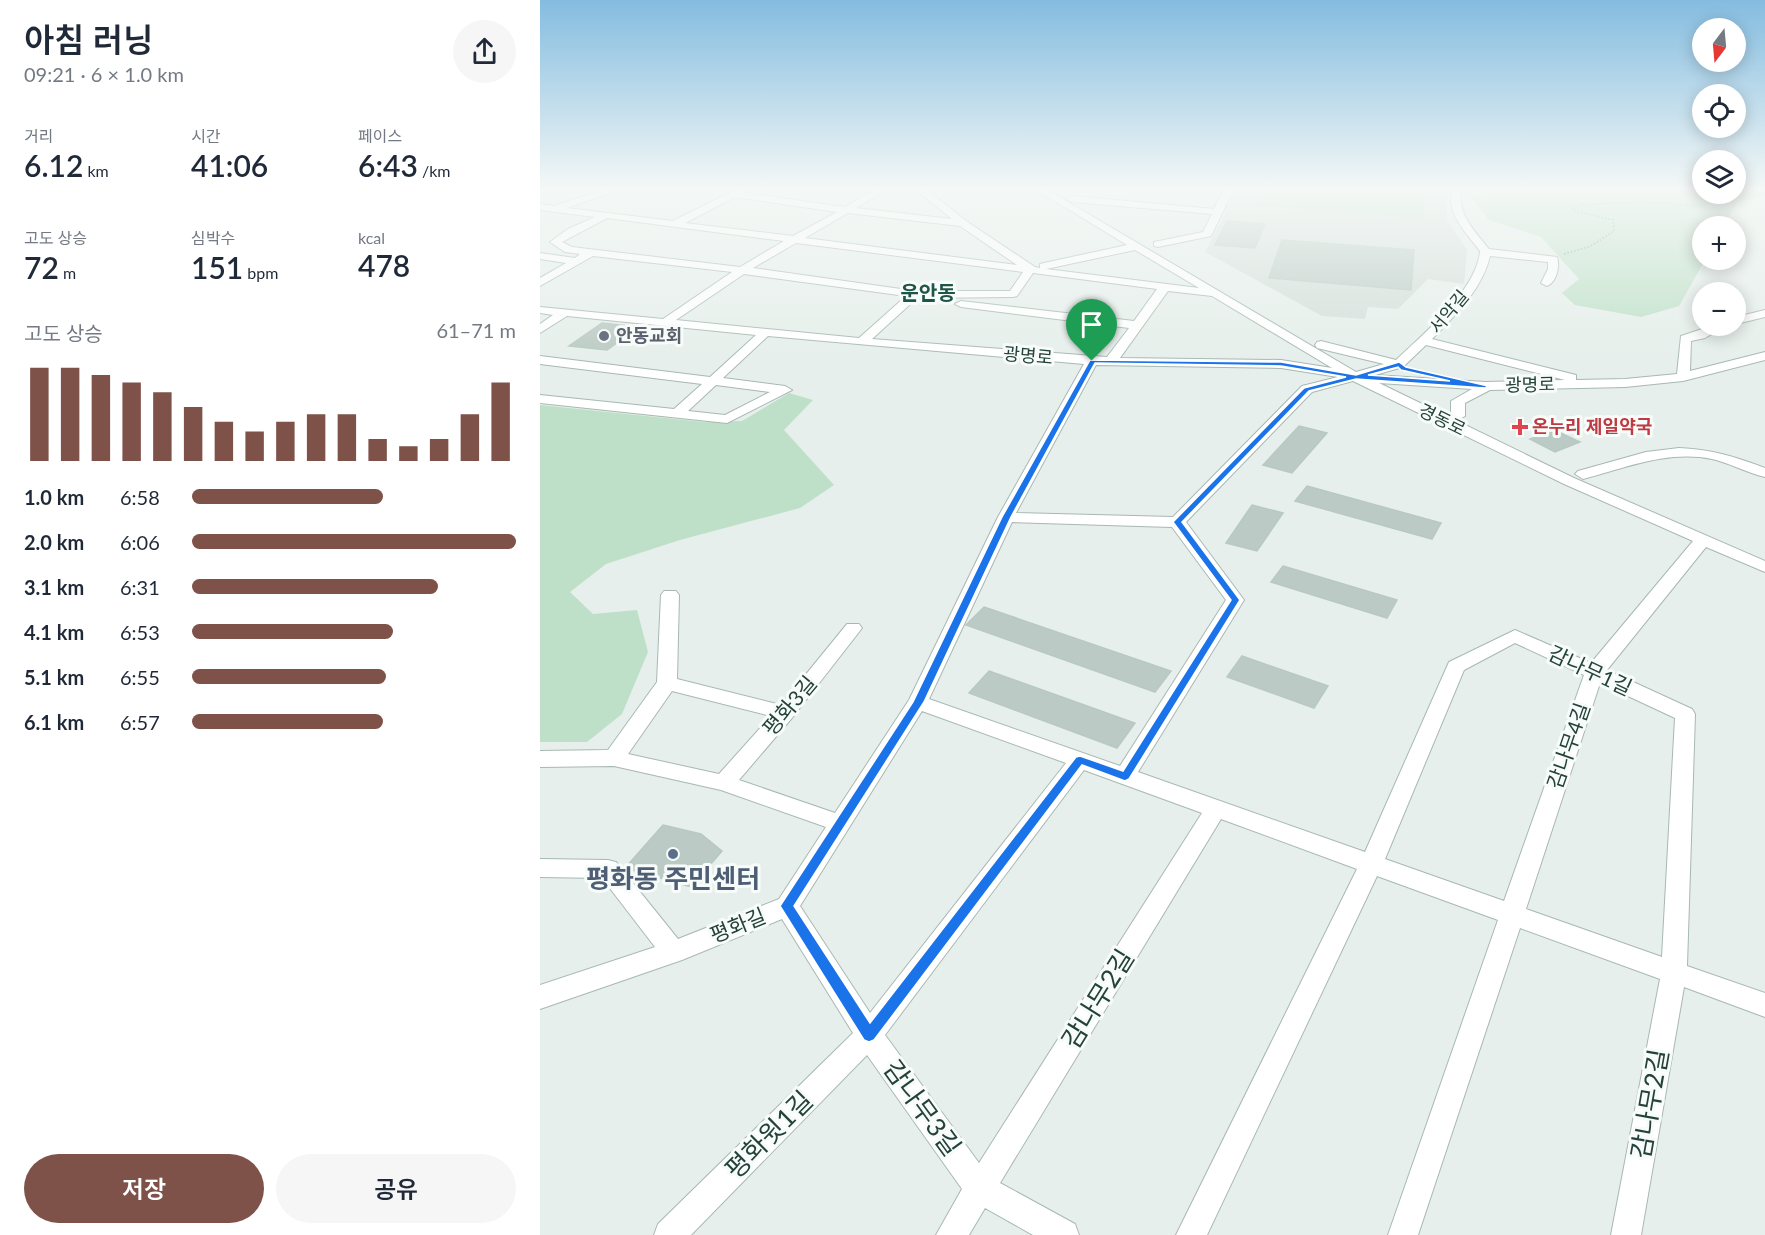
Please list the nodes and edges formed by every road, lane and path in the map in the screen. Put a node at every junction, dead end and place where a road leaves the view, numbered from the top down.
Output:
1 (563, 247) edge
2 (782, 247) edge
3 (847, 247) edge
4 (997, 247) edge
5 (1135, 247) edge
6 (1139, 247) edge
7 (1162, 247) edge
8 (1481, 247) edge
9 (1589, 247) edge
10 (1485, 252) junction
11 (590, 253) junction
12 (540, 256) edge
13 (1547, 257) junction
14 (575, 261) junction
15 (1176, 268) junction
16 (1031, 269) junction
17 (742, 270) junction
18 (1547, 283) dead end
19 (540, 284) edge
20 (1150, 285) junction
21 (1165, 287) junction
22 (915, 294) junction
23 (1219, 294) junction
24 (540, 310) edge
25 (564, 313) junction
26 (1765, 313) edge
27 (1746, 318) edge
28 (664, 323) junction
29 (1137, 325) junction
30 (540, 329) edge
31 (765, 333) junction
32 (1697, 336) edge
33 (1425, 341) junction
34 (862, 342) junction
35 (1321, 345) junction
36 (1765, 356) edge
37 (540, 360) edge
38 (1101, 362) junction
39 (1399, 364) junction
40 (1362, 374) junction
41 (1683, 377) junction
42 (715, 380) junction
43 (1384, 380) junction
44 (1596, 383) junction
45 (1488, 386) junction
46 (540, 399) edge
47 (678, 412) junction
48 (1458, 416) junction
49 (1583, 474) junction
50 (1765, 474) edge
51 (1006, 517) junction
52 (1177, 522) junction
53 (1703, 540) junction
54 (1765, 555) edge
55 (1765, 567) edge
56 (670, 595) dead end
57 (853, 628) dead end
58 (1594, 673) junction
59 (667, 683) junction
60 (918, 702) junction
61 (785, 713) junction
62 (614, 758) junction
63 (540, 759) edge
64 (1080, 760) junction
65 (1125, 776) junction
66 (724, 783) junction
67 (1216, 809) junction
68 (840, 823) junction
69 (1371, 864) junction
70 (540, 868) edge
71 (787, 906) junction
72 (1513, 915) junction
73 (673, 952) junction
74 (1674, 972) junction
75 (540, 997) edge
76 (1765, 1005) edge
77 (869, 1035) junction
78 (980, 1189) junction
79 (669, 1235) edge
80 (951, 1235) edge
81 (1064, 1235) edge
82 (1191, 1235) edge
83 (1403, 1235) edge
84 (1626, 1235) edge

1 - 11 street
2 - 17 street
3 - 16 street
4 - 16 street
5 - 16 street
6 - 15 street, 경동로
7 - 35 street, 경동로
8 - 10 street
9 - 13 path
10 - 13 street
10 - 33 street, 서악길
11 - 14 street
11 - 17 street
12 - 14 street
13 - 18 street
14 - 19 street
15 - 20 street
15 - 23 street, 경동로
16 - 20 street
16 - 22 street
17 - 22 street
17 - 28 street
20 - 21 street
21 - 23 street
21 - 29 street, 평화길
22 - 29 street
22 - 34 street
23 - 40 street, 경동로
24 - 25 street, 광명로
25 - 28 street, 광명로
25 - 30 street
26 - 27 street
28 - 31 street, 광명로
29 - 38 street, 평화길
31 - 34 street, 광명로
31 - 42 street
32 - 41 street
33 - 39 street, 서악길
33 - 44 street, 서악길
34 - 38 street, 광명로
35 - 39 street
35 - 40 street, 경동로
36 - 41 street, 광명로
37 - 42 street
38 - 40 street, 광명로
38 - 51 street, 평화길
39 - 40 street, 서악길
39 - 45 street
40 - 43 street, 경동로
40 - 52 street, 서악길
40 - 53 street, 경동로
41 - 44 street, 광명로
42 - 47 street
42 - 47 street
43 - 45 street, 광명로
43 - 48 street, 경동로
44 - 45 street, 광명로
45 - 48 street
46 - 47 street
48 - 49 street, 경동로
49 - 50 street
49 - 54 street, 경동로
51 - 52 street
51 - 60 street, 평화길
52 - 65 street
53 - 55 street, 경동로
53 - 58 street, 감나무4길
56 - 59 street
57 - 61 street, 평화3길
58 - 69 street, 감나무1길
58 - 72 street, 감나무4길
58 - 74 street, 감나무1길
59 - 61 street
59 - 62 street
60 - 64 street
60 - 68 street, 평화길
61 - 66 street, 평화3길
62 - 63 street
62 - 66 street
64 - 65 street
64 - 77 street
65 - 67 street
66 - 68 street
67 - 69 street
67 - 78 street, 감나무2길
68 - 71 street, 평화길
69 - 72 street
69 - 82 street
70 - 73 street
71 - 73 street, 평화길
71 - 77 street, 감나무3길
72 - 74 street
72 - 83 street
73 - 75 street, 평화길
74 - 76 street
74 - 84 street, 감나무2길
77 - 78 street, 감나무3길
77 - 79 street, 평화윗1길
78 - 80 street
78 - 81 street, 감나무3길

